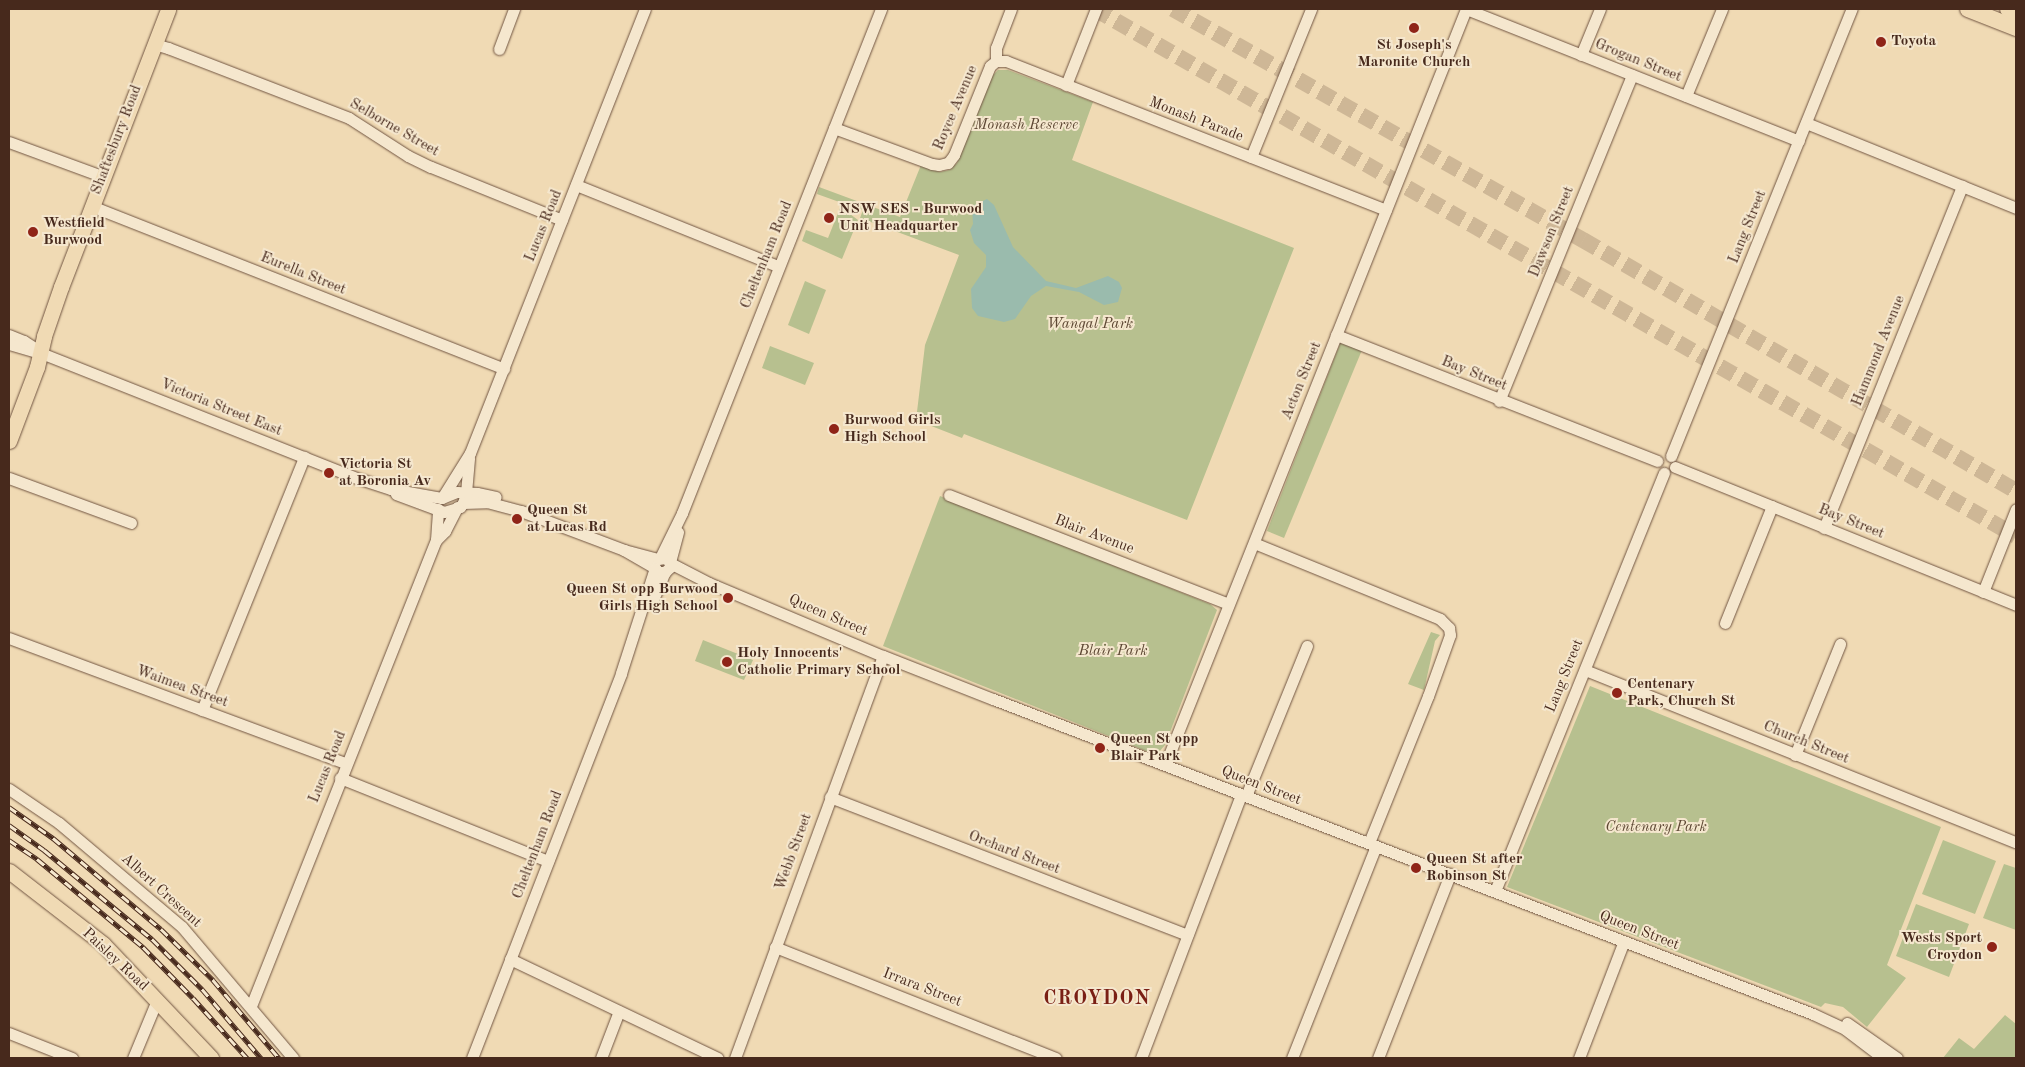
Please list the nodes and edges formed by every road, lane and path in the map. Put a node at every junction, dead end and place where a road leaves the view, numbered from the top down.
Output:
1 (168, 9) edge
2 (514, 9) edge
3 (645, 9) edge
4 (881, 9) edge
5 (1011, 9) edge
6 (1096, 9) edge
7 (1311, 9) edge
8 (1466, 9) edge
9 (1600, 9) edge
10 (1722, 9) edge
11 (1852, 9) edge
12 (1968, 9) edge
13 (2008, 9) edge
14 (2016, 12) edge
15 (2016, 28) edge
16 (154, 44) junction
17 (499, 49) dead end
18 (1581, 55) junction
19 (996, 61) junction
20 (1632, 75) junction
21 (1066, 85) junction
22 (1686, 96) junction
23 (1806, 123) junction
24 (834, 128) junction
25 (1799, 141) junction
26 (9, 142) edge
27 (1251, 157) junction
28 (104, 177) junction
29 (576, 185) junction
30 (1962, 186) junction
31 (91, 206) junction
32 (2016, 208) edge
33 (1386, 210) junction
34 (562, 220) junction
35 (778, 266) junction
36 (9, 335) edge
37 (1336, 335) junction
38 (9, 344) edge
39 (41, 353) junction
40 (504, 369) junction
41 (1499, 400) junction
42 (9, 441) edge
43 (470, 453) junction
44 (304, 457) junction
45 (1657, 461) junction
46 (1673, 461) junction
47 (1664, 473) junction
48 (9, 478) edge
49 (948, 495) dead end
50 (462, 499) junction
51 (440, 503) junction
52 (1772, 506) junction
53 (2016, 509) edge
54 (521, 511) joint
55 (131, 522) dead end
56 (1824, 528) junction
57 (436, 540) junction
58 (1254, 543) junction
59 (663, 565) junction
60 (1983, 592) junction
61 (1229, 604) junction
62 (2016, 605) edge
63 (1726, 623) dead end
64 (9, 638) edge
65 (1840, 644) dead end
66 (1307, 646) dead end
67 (883, 656) junction
68 (1584, 670) junction
69 (202, 710) junction
70 (1795, 755) junction
71 (346, 762) junction
72 (1165, 765) junction
73 (340, 778) junction
74 (9, 789) edge
75 (1244, 796) junction
76 (830, 797) junction
77 (2016, 842) edge
78 (1372, 844) junction
79 (548, 861) junction
80 (9, 871) edge
81 (1450, 874) junction
82 (1495, 891) junction
83 (1187, 935) junction
84 (1624, 942) junction
85 (776, 947) junction
86 (510, 958) junction
87 (157, 1000) junction
88 (251, 1006) junction
89 (619, 1010) junction
90 (1813, 1014) junction
91 (9, 1033) edge
92 (72, 1058) edge
93 (133, 1058) edge
94 (212, 1058) edge
95 (293, 1058) edge
96 (472, 1058) edge
97 (601, 1058) edge
98 (718, 1058) edge
99 (735, 1058) edge
100 (1056, 1058) edge
101 (1141, 1058) edge
102 (1292, 1058) edge
103 (1378, 1058) edge
104 (1580, 1058) edge
105 (1883, 1058) edge
106 (1897, 1058) edge

1 - 16 main road, Shaftesbury Road
2 - 17 street
3 - 29 street, Lucas Road
4 - 24 street, Cheltenham Road
5 - 19 street, Royce Avenue
6 - 21 street
7 - 27 street
8 - 18 street, Grogan Street
8 - 33 street, Acton Street
9 - 18 street
10 - 22 street
11 - 23 street, Lang Street
12 - 15 highway
13 - 14 highway
16 - 28 main road, Shaftesbury Road
16 - 34 street, Selborne Street
18 - 20 street, Grogan Street
19 - 21 street, Monash Parade
19 - 24 street, Royce Avenue
20 - 22 street, Grogan Street
20 - 41 street, Dawson Street
21 - 27 street, Monash Parade
22 - 25 street, Grogan Street
23 - 25 street, Lang Street
23 - 30 street
24 - 35 street, Cheltenham Road
25 - 46 street, Lang Street
26 - 28 street
27 - 33 street, Monash Parade
28 - 31 main road, Shaftesbury Road
29 - 34 street, Lucas Road
29 - 35 street
30 - 32 street
30 - 56 street, Hammond Avenue
31 - 39 main road, Shaftesbury Road
31 - 40 street, Eurella Street
33 - 37 street, Acton Street
34 - 40 street, Lucas Road
35 - 59 street, Cheltenham Road
36 - 39 street, Victoria Street East
37 - 41 street, Bay Street
37 - 58 street, Acton Street
38 - 39 street, Victoria Street East
39 - 42 main road, Shaftesbury Road
39 - 44 street, Victoria Street East
40 - 43 street, Lucas Road
41 - 45 street, Bay Street
43 - 50 street, Lucas Road
43 - 51 street, Lucas Road
44 - 51 street, Victoria Street East
44 - 69 street
45 - 46 street
45 - 47 street
46 - 47 street
46 - 52 street, Bay Street
47 - 68 street, Lang Street
48 - 55 street
49 - 61 street, Blair Avenue
50 - 51 street, Victoria Street East
50 - 54 street, Victoria Street East
50 - 57 street, Lucas Road
51 - 57 street, Lucas Road
52 - 56 street, Bay Street
52 - 63 street
53 - 60 street
54 - 59 street, Queen Street
56 - 60 street, Bay Street
57 - 71 street, Lucas Road
58 - 61 street, Acton Street
58 - 78 street
59 - 67 street, Queen Street
59 - 79 street, Cheltenham Road
60 - 62 street, Bay Street
61 - 72 street, Acton Street
64 - 69 street, Waimea Street
65 - 70 street
66 - 75 street
67 - 72 street, Queen Street
67 - 76 street, Webb Street
68 - 70 street, Church Street
68 - 82 street, Lang Street
69 - 71 street, Waimea Street
70 - 77 street, Church Street
71 - 73 street, Lucas Road
72 - 75 street, Queen Street
73 - 79 street
73 - 88 street, Lucas Road
74 - 88 street, Albert Crescent
75 - 78 street, Queen Street
75 - 83 street
76 - 83 street, Orchard Street
76 - 85 street, Webb Street
78 - 81 street, Queen Street
78 - 102 street
79 - 86 street, Cheltenham Road
80 - 87 main road, Paisley Road
81 - 82 street, Queen Street
81 - 103 street
82 - 84 street, Queen Street
83 - 101 street
84 - 90 street, Queen Street
84 - 104 street
85 - 99 street, Webb Street
85 - 100 street, Irrara Street
86 - 89 street
86 - 96 street, Cheltenham Road
87 - 93 street
87 - 94 main road, Paisley Road
88 - 95 street, Albert Crescent
89 - 97 street
89 - 98 street
90 - 105 street, Queen Street
90 - 106 street, Queen Street
91 - 92 street

